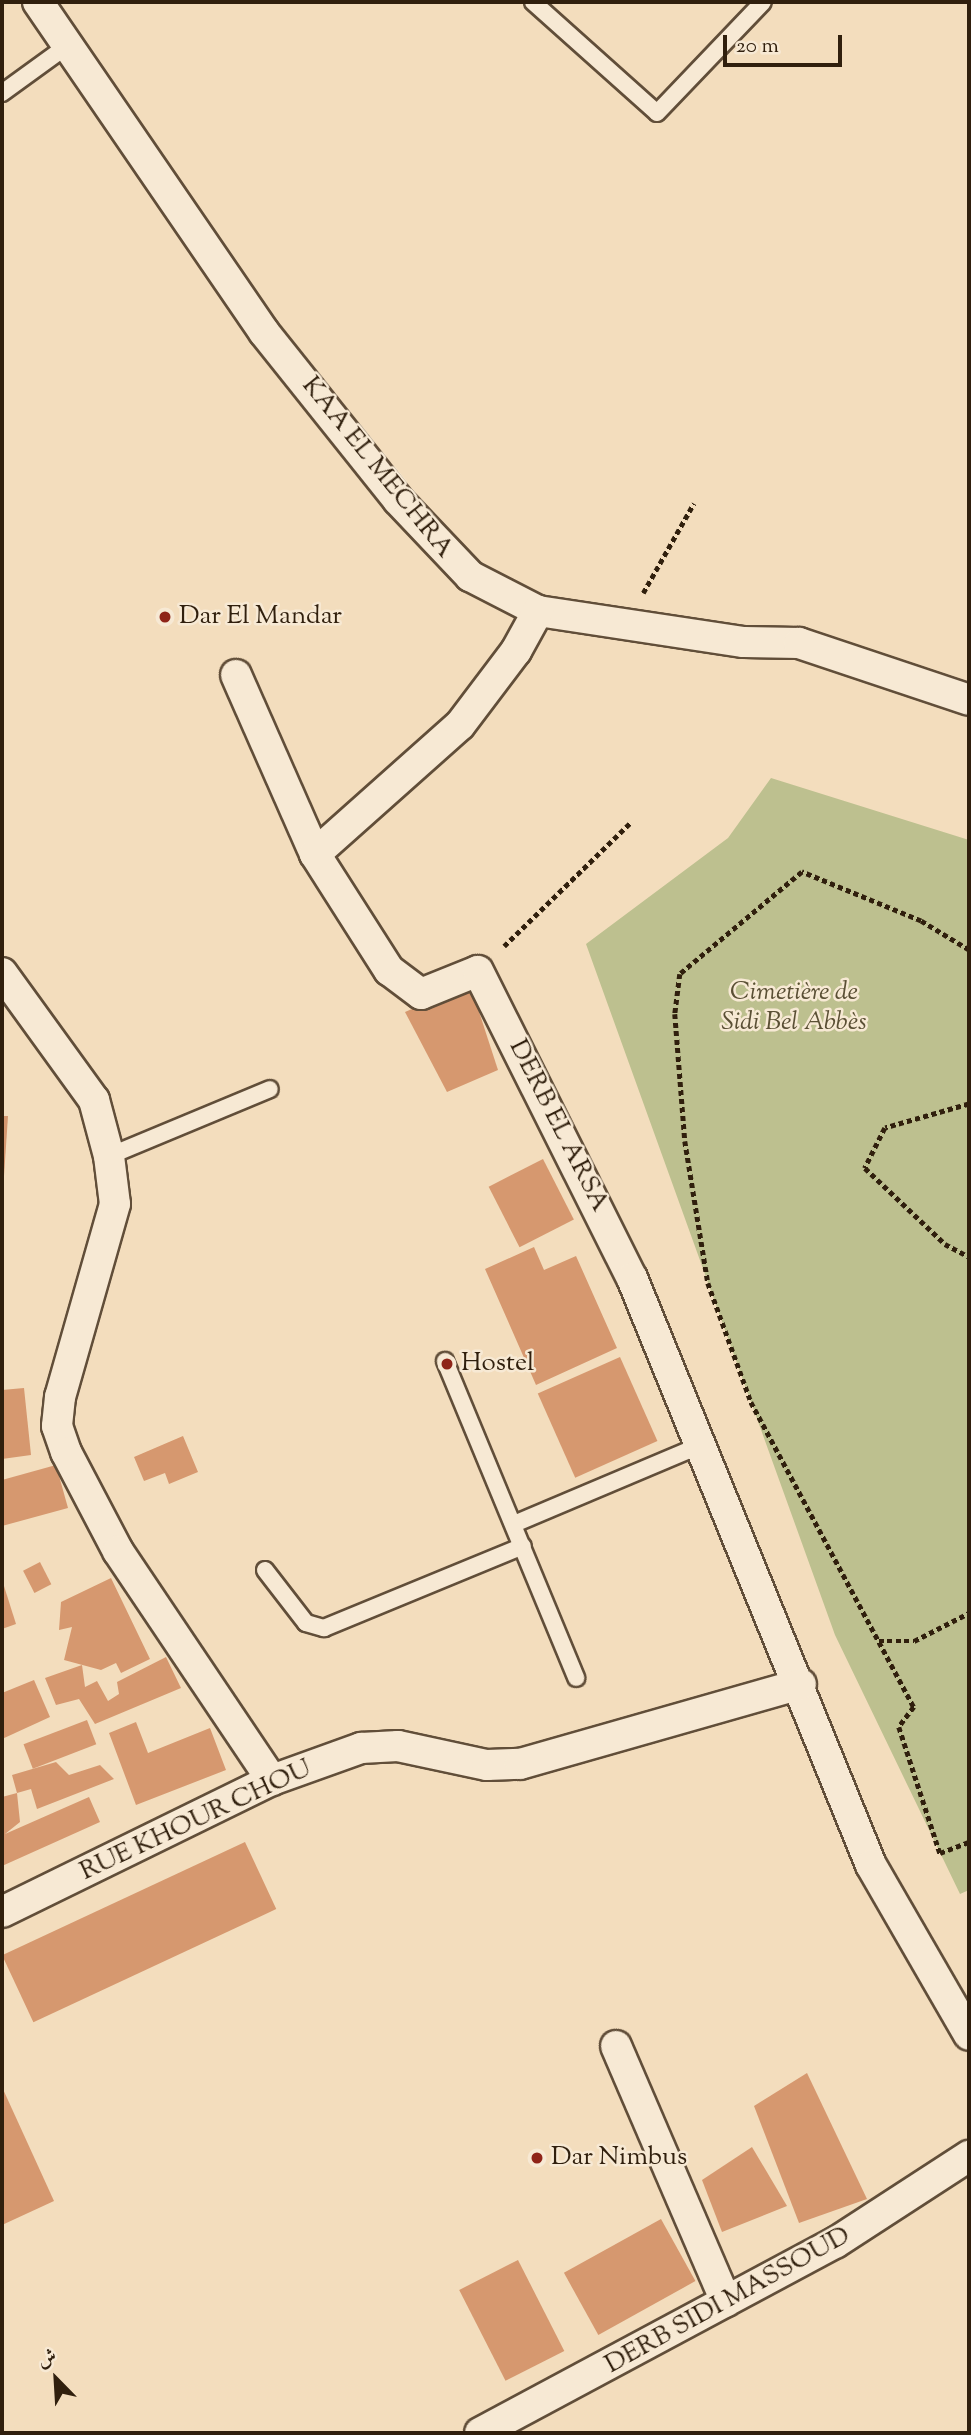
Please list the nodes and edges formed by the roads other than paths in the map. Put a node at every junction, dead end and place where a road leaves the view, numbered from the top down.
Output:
1 (38, 2) edge
2 (533, 2) edge
3 (763, 2) edge
4 (67, 46) junction
5 (2, 93) edge
6 (538, 611) junction
7 (236, 675) dead end
8 (969, 700) edge
9 (315, 854) junction
10 (2, 973) edge
11 (270, 1088) dead end
12 (109, 1156) junction
13 (445, 1361) dead end
14 (703, 1444) junction
15 (514, 1524) junction
16 (523, 1546) junction
17 (265, 1570) dead end
18 (576, 1678) dead end
19 (801, 1684) junction
20 (272, 1780) junction
21 (2, 1912) edge
22 (969, 2035) edge
23 (616, 2046) dead end
24 (969, 2157) edge
25 (726, 2301) junction
26 (480, 2433) edge

1 - 4 street, KAA EL MECHRA
2 - 3 lane
4 - 5 lane
4 - 6 street, KAA EL MECHRA
6 - 8 street, KAA EL MECHRA
6 - 9 street
7 - 9 street
9 - 14 street, DERB EL ARSA
10 - 12 street
11 - 12 lane
12 - 20 street
13 - 15 lane
14 - 15 lane
14 - 19 street, DERB EL ARSA
15 - 16 lane
16 - 17 lane
16 - 18 lane
19 - 20 street, RUE KHOUR CHOU
19 - 22 street, DERB EL ARSA
20 - 21 street, RUE KHOUR CHOU
23 - 25 street
24 - 25 street, DERB SIDI MASSOUD
25 - 26 street, DERB SIDI MASSOUD

